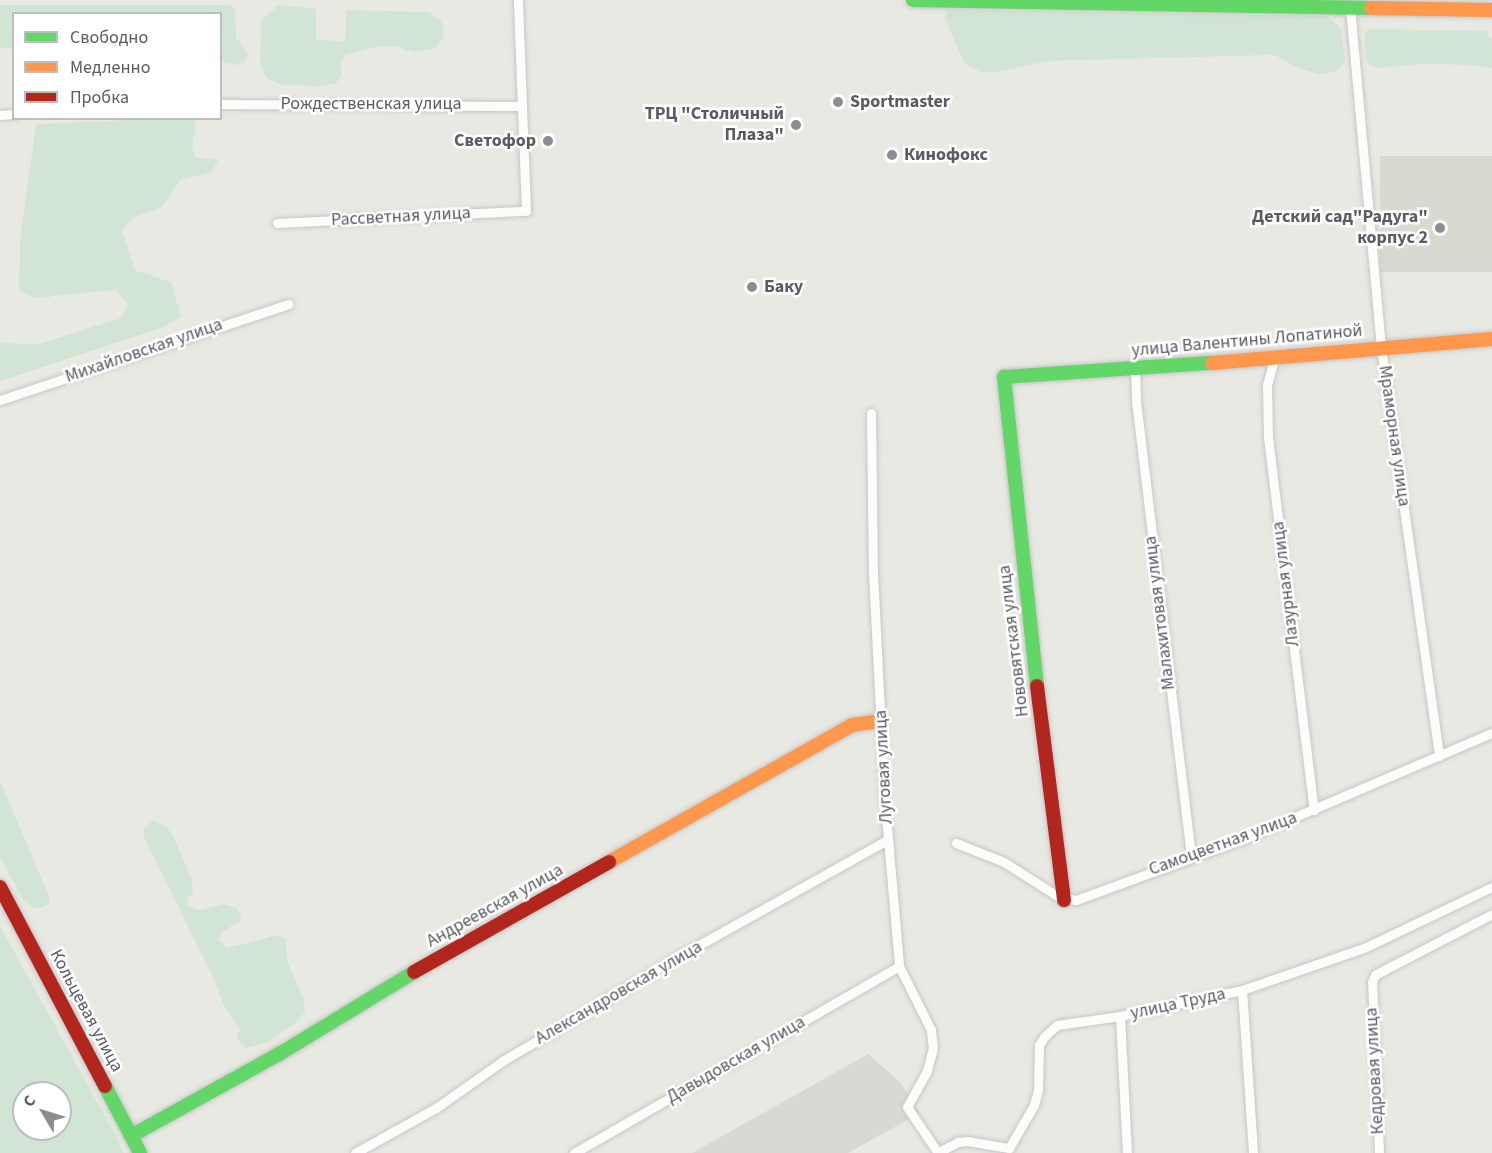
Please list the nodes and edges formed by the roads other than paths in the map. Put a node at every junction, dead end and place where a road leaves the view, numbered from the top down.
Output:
1 (518, 0) edge
2 (913, 0) edge
3 (1350, 7) junction
4 (1492, 10) edge
5 (222, 104) edge
6 (521, 106) junction
7 (277, 223) dead end
8 (288, 304) dead end
9 (1492, 339) edge
10 (1381, 347) junction
11 (1274, 358) junction
12 (1135, 368) junction
13 (1004, 377) joint
14 (0, 400) edge
15 (871, 412) dead end
16 (882, 721) junction
17 (1492, 733) edge
18 (1439, 756) junction
19 (1314, 810) junction
20 (887, 840) junction
21 (956, 843) dead end
22 (1191, 858) junction
23 (0, 887) edge
24 (1492, 887) edge
25 (1065, 900) junction
26 (1492, 914) edge
27 (898, 966) junction
28 (1242, 990) junction
29 (1120, 1016) junction
30 (131, 1136) junction
31 (1007, 1151) edge
32 (140, 1153) edge
33 (355, 1153) edge
34 (573, 1153) edge
35 (937, 1153) edge
36 (1127, 1153) edge
37 (1253, 1153) edge
38 (1379, 1153) edge

1 - 6 street
2 - 3 main road
3 - 4 main road
3 - 10 street, Мраморная улица
5 - 6 street, Рождественская улица
6 - 7 street, Рассветная улица
8 - 14 street, Михайловская улица
9 - 10 main road, улица Валентины Лопатиной
10 - 11 main road, улица Валентины Лопатиной
10 - 18 street, Мраморная улица
11 - 12 main road, улица Валентины Лопатиной
11 - 19 street, Лазурная улица
12 - 13 main road, улица Валентины Лопатиной
12 - 22 street, Малахитовая улица
13 - 25 main road, Нововятская улица
15 - 16 street, Луговая улица
16 - 20 street, Луговая улица
16 - 30 main road, Андреевская улица
17 - 18 street, Самоцветная улица
18 - 19 street, Самоцветная улица
19 - 22 street, Самоцветная улица
20 - 27 street, Луговая улица
20 - 33 street, Александровская улица
21 - 25 street
22 - 25 street, Самоцветная улица
23 - 30 main road, Кольцевая улица
24 - 28 street, улица Труда
26 - 38 street, Кедровая улица
27 - 34 street, Давыдовская улица
27 - 35 street, Луговая улица
28 - 29 street, улица Труда
28 - 37 street
29 - 31 street, улица Труда
29 - 36 street
30 - 32 main road, Кольцевая улица
31 - 35 street, улица Труда

